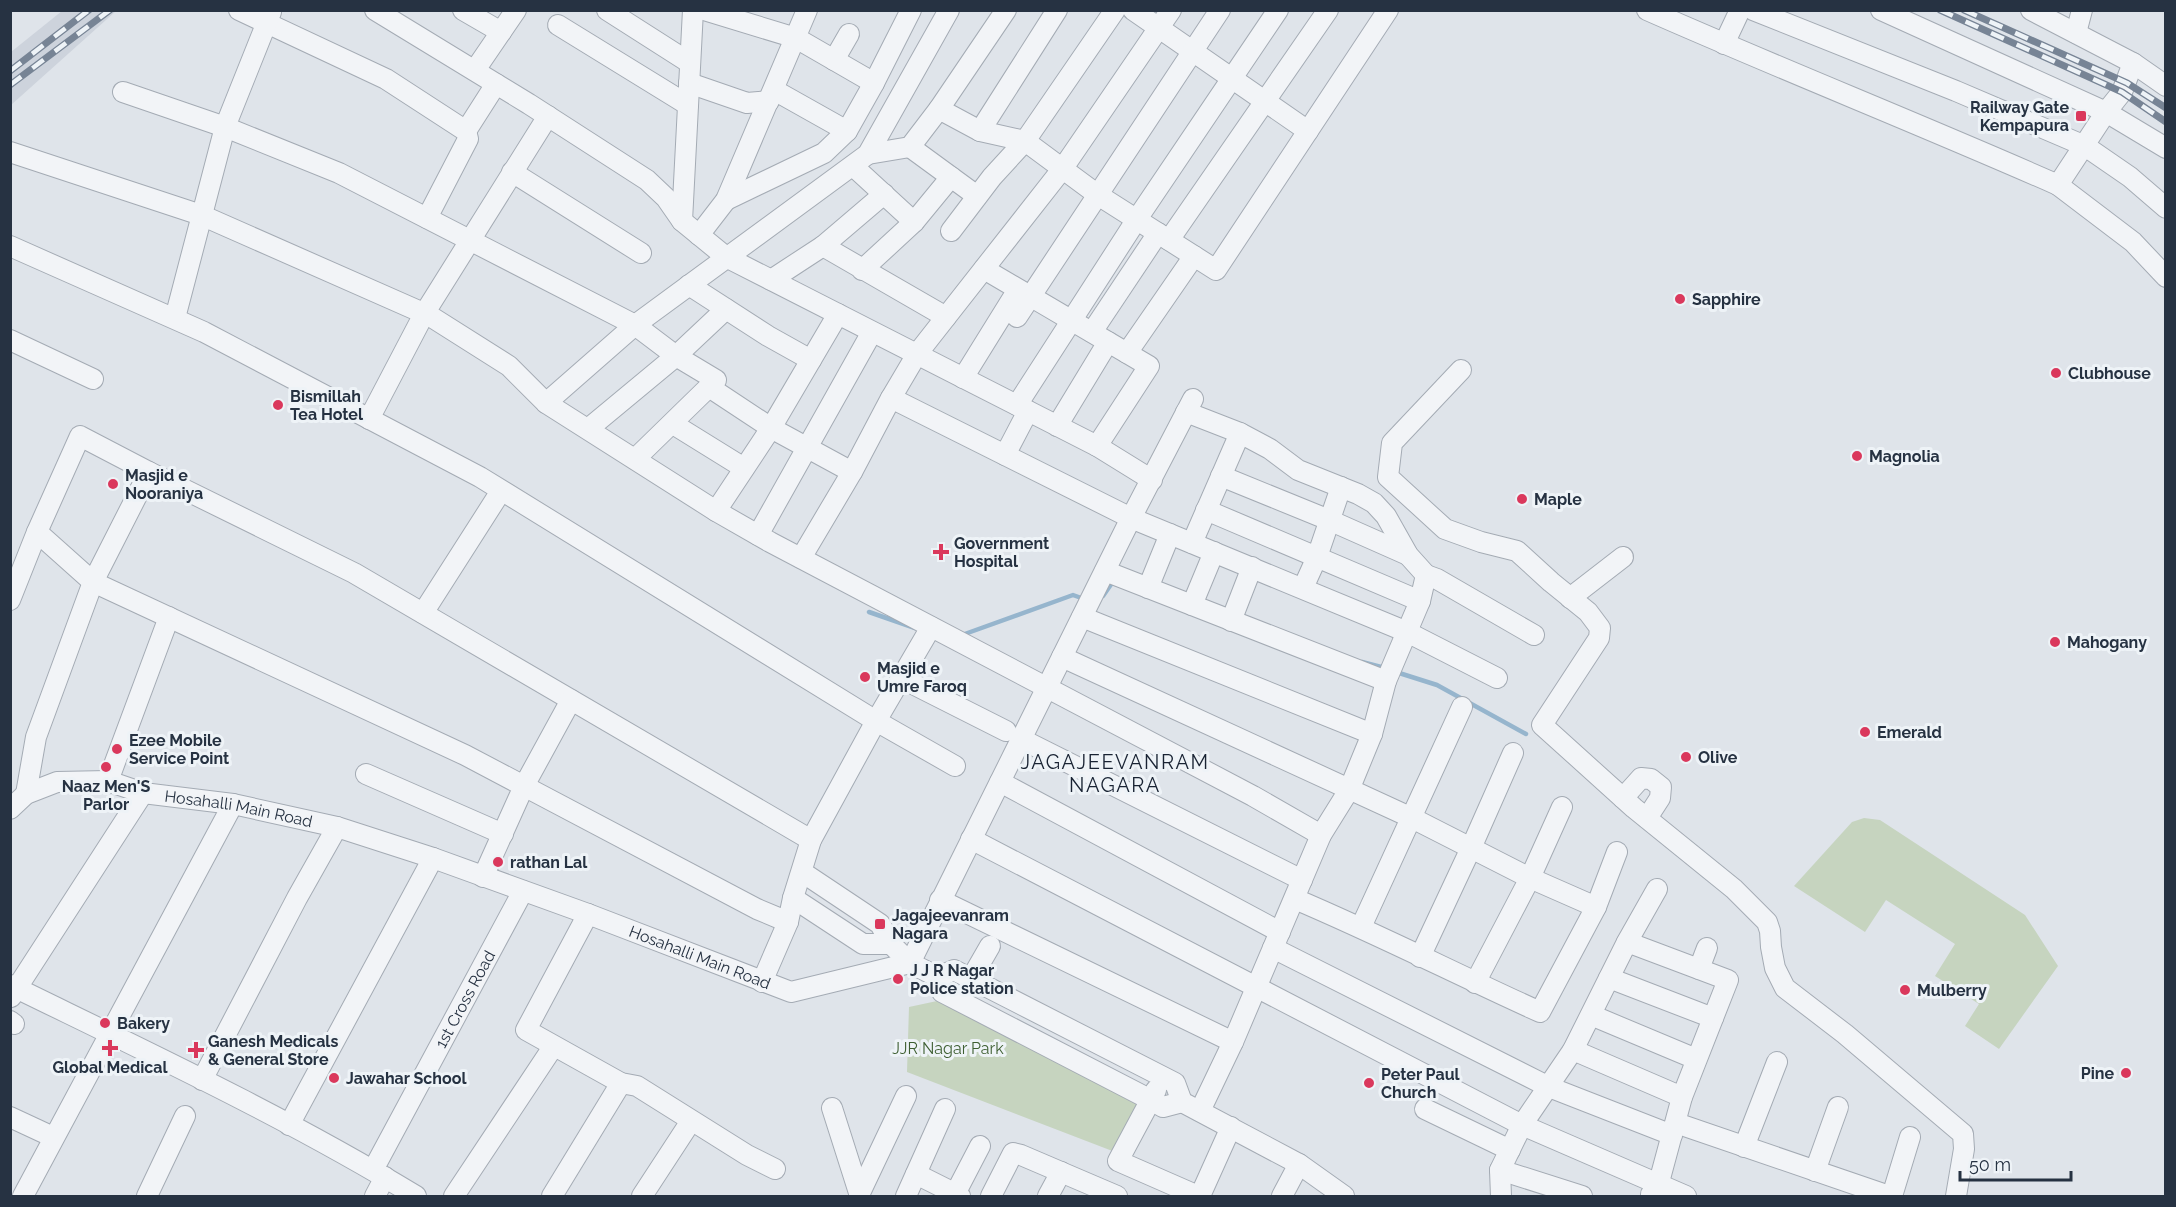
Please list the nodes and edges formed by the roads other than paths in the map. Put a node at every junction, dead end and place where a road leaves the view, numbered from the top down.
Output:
1 (239, 10) edge
2 (463, 10) edge
3 (516, 10) edge
4 (607, 10) edge
5 (693, 10) edge
6 (704, 10) edge
7 (807, 10) edge
8 (911, 10) edge
9 (949, 10) edge
10 (1006, 10) edge
11 (1057, 10) edge
12 (1115, 10) edge
13 (1133, 10) edge
14 (1171, 10) edge
15 (1220, 10) edge
16 (1278, 10) edge
17 (1328, 10) edge
18 (1388, 10) edge
19 (1647, 10) edge
20 (1740, 10) edge
21 (1753, 10) edge
22 (1881, 10) edge
23 (2031, 10) edge
24 (2082, 10) edge
25 (384, 13) edge
26 (269, 17) edge
27 (749, 17) edge
28 (558, 25) dead end
29 (1158, 30) junction
30 (501, 32) junction
31 (2076, 33) junction
32 (849, 34) dead end
33 (796, 38) junction
34 (1724, 44) junction
35 (1193, 52) junction
36 (834, 60) junction
37 (690, 63) junction
38 (2133, 63) junction
39 (475, 70) junction
40 (1232, 78) junction
41 (689, 83) junction
42 (874, 83) junction
43 (496, 84) junction
44 (2166, 86) edge
45 (123, 92) dead end
46 (771, 95) junction
47 (1265, 101) junction
48 (688, 105) junction
49 (939, 109) junction
50 (2106, 112) junction
51 (548, 116) junction
52 (225, 127) junction
53 (466, 131) junction
54 (847, 131) junction
55 (980, 131) junction
56 (1308, 131) junction
57 (1025, 141) junction
58 (2085, 146) junction
59 (910, 147) junction
60 (2166, 148) edge
61 (10, 152) edge
62 (861, 160) junction
63 (1063, 168) junction
64 (512, 172) junction
65 (951, 177) junction
66 (2058, 185) junction
67 (884, 194) junction
68 (1098, 195) junction
69 (977, 196) junction
70 (726, 200) junction
71 (2166, 208) edge
72 (201, 215) junction
73 (427, 218) junction
74 (1137, 219) junction
75 (682, 221) junction
76 (914, 222) junction
77 (951, 231) dead end
78 (699, 235) junction
79 (1164, 237) junction
80 (470, 240) junction
81 (10, 246) edge
82 (823, 246) junction
83 (641, 253) dead end
84 (1194, 256) junction
85 (726, 257) junction
86 (984, 269) junction
87 (862, 270) junction
88 (2166, 277) edge
89 (771, 280) junction
90 (689, 285) junction
91 (1025, 292) junction
92 (726, 309) junction
93 (424, 314) junction
94 (838, 314) junction
95 (946, 317) junction
96 (1017, 317) dead end
97 (175, 318) junction
98 (1072, 320) junction
99 (635, 325) junction
100 (872, 332) junction
101 (1100, 337) junction
102 (11, 342) edge
103 (1127, 353) junction
104 (916, 354) junction
105 (676, 356) junction
106 (811, 360) junction
107 (1461, 370) dead end
108 (963, 378) junction
109 (93, 379) dead end
110 (709, 387) junction
111 (891, 398) junction
112 (546, 403) junction
113 (1023, 408) junction
114 (369, 419) junction
115 (673, 424) junction
116 (1057, 426) junction
117 (771, 428) junction
118 (588, 429) junction
119 (1240, 433) junction
120 (1096, 446) junction
121 (807, 448) junction
122 (1005, 455) junction
123 (634, 459) junction
124 (744, 468) junction
125 (149, 472) junction
126 (852, 472) junction
127 (1221, 476) junction
128 (1152, 480) junction
129 (1341, 487) junction
130 (501, 491) junction
131 (1206, 510) junction
132 (716, 511) junction
133 (1131, 518) junction
134 (1329, 520) junction
135 (37, 532) junction
136 (1170, 534) junction
137 (758, 535) junction
138 (1192, 543) junction
139 (1214, 552) junction
140 (1408, 555) junction
141 (1317, 557) junction
142 (1623, 557) dead end
143 (801, 558) junction
144 (1252, 567) junction
145 (1105, 571) junction
146 (1426, 575) junction
147 (93, 582) junction
148 (1148, 588) junction
149 (1303, 588) junction
150 (1570, 598) junction
151 (10, 600) edge
152 (1420, 601) junction
153 (1192, 605) junction
154 (1087, 607) junction
155 (423, 613) junction
156 (169, 617) junction
157 (1231, 621) junction
158 (1407, 632) junction
159 (1534, 635) dead end
160 (938, 636) junction
161 (1062, 657) junction
162 (1389, 674) junction
163 (1497, 678) dead end
164 (903, 679) junction
165 (1046, 687) junction
166 (572, 700) junction
167 (1462, 706) dead end
168 (876, 721) junction
169 (1372, 734) junction
170 (1013, 735) junction
171 (1513, 753) dead end
172 (955, 766) dead end
173 (366, 774) dead end
174 (108, 781) junction
175 (1000, 782) junction
176 (524, 786) junction
177 (1349, 790) junction
178 (143, 793) junction
179 (26, 794) junction
180 (1623, 798) junction
181 (232, 804) junction
182 (1562, 807) dead end
183 (10, 809) edge
184 (1412, 818) junction
185 (1647, 818) junction
186 (337, 827) junction
187 (503, 834) junction
188 (1321, 836) junction
189 (971, 839) junction
190 (811, 840) junction
191 (1471, 848) junction
192 (1617, 852) dead end
193 (433, 858) junction
194 (802, 872) junction
195 (483, 877) junction
196 (1530, 878) junction
197 (1302, 880) junction
198 (1657, 889) dead end
199 (522, 891) junction
200 (793, 898) junction
201 (1295, 899) junction
202 (940, 900) junction
203 (1596, 907) junction
204 (588, 914) junction
205 (788, 922) junction
206 (1361, 927) junction
207 (1277, 940) junction
208 (1627, 942) junction
209 (891, 944) junction
210 (990, 946) dead end
211 (1707, 948) dead end
212 (1420, 957) junction
213 (910, 963) junction
214 (1699, 969) junction
215 (938, 976) junction
216 (1609, 978) junction
217 (971, 979) junction
218 (762, 982) junction
219 (1475, 983) junction
220 (1257, 987) junction
221 (13, 990) edge
222 (1591, 1015) junction
223 (1713, 1018) junction
224 (109, 1034) junction
225 (1233, 1042) junction
226 (553, 1047) junction
227 (1573, 1050) junction
228 (1696, 1059) junction
229 (1777, 1062) dead end
230 (1163, 1077) junction
231 (202, 1080) junction
232 (621, 1083) junction
233 (1549, 1087) junction
234 (906, 1096) dead end
235 (1682, 1097) junction
236 (1151, 1100) junction
237 (1182, 1102) junction
238 (1838, 1107) dead end
239 (832, 1108) dead end
240 (945, 1109) dead end
241 (1425, 1109) dead end
242 (1200, 1111) junction
243 (185, 1116) dead end
244 (10, 1117) edge
245 (691, 1121) junction
246 (289, 1125) junction
247 (1522, 1125) junction
248 (1231, 1127) junction
249 (1674, 1129) junction
250 (53, 1137) junction
251 (1910, 1137) dead end
252 (981, 1146) dead end
253 (1744, 1147) junction
254 (1510, 1150) junction
255 (1299, 1164) junction
256 (775, 1169) dead end
257 (1500, 1170) junction
258 (1815, 1171) junction
259 (1061, 1172) junction
260 (379, 1174) junction
261 (916, 1174) junction
262 (1654, 1191) edge
263 (1340, 1195) edge
264 (859, 1196) edge
265 (956, 1196) edge
266 (23, 1197) edge
267 (147, 1197) edge
268 (375, 1197) edge
269 (416, 1197) edge
270 (454, 1197) edge
271 (552, 1197) edge
272 (642, 1197) edge
273 (906, 1197) edge
274 (991, 1197) edge
275 (1048, 1197) edge
276 (1117, 1197) edge
277 (1199, 1197) edge
278 (1282, 1197) edge
279 (1501, 1197) edge
280 (1582, 1197) edge
281 (1686, 1197) edge
282 (1891, 1197) edge
283 (1956, 1197) edge

1 - 26 street
2 - 30 street
3 - 30 street
4 - 37 street
5 - 37 street
6 - 27 street
7 - 33 street
8 - 42 street
9 - 62 street
10 - 49 street
11 - 55 street
12 - 57 street
13 - 29 street
14 - 29 street
15 - 35 street
16 - 40 street
17 - 47 street
18 - 56 street
19 - 34 street
20 - 34 street
21 - 58 street
22 - 50 street
23 - 31 street
24 - 31 street
25 - 39 street
26 - 52 street
26 - 53 street
27 - 33 street
28 - 48 street
29 - 35 street
29 - 63 street
30 - 39 street
31 - 38 street
32 - 36 street
33 - 36 street
33 - 46 street
34 - 66 street
35 - 40 street
35 - 68 street
36 - 42 street
37 - 41 street
38 - 44 street
38 - 50 street
39 - 43 street
40 - 47 street
40 - 74 street
41 - 46 street
41 - 48 street
42 - 54 street
43 - 51 street
43 - 53 street
45 - 52 street
46 - 54 street
46 - 70 street
47 - 56 street
47 - 79 street
48 - 75 street
49 - 55 street
49 - 59 street
50 - 58 street
50 - 60 street
51 - 64 street
51 - 75 street
52 - 72 street
52 - 73 street
53 - 73 street
54 - 70 street
55 - 57 street
56 - 84 street
57 - 63 street
57 - 69 street
58 - 66 street
58 - 71 street
59 - 62 street
59 - 65 street
61 - 72 street
62 - 67 street
62 - 85 street
63 - 68 street
63 - 86 street
64 - 80 street
64 - 83 street
65 - 69 street
65 - 76 street
66 - 88 street
67 - 76 street
67 - 82 street
68 - 74 street
68 - 91 street
69 - 77 street
70 - 78 street
72 - 93 street
72 - 97 street
73 - 80 street
74 - 79 street
74 - 98 street
75 - 78 street
76 - 87 street
78 - 85 street
79 - 84 street
79 - 101 street
80 - 93 street
80 - 99 street
81 - 97 street
82 - 87 street
82 - 89 street
84 - 103 street
85 - 89 street
85 - 90 street
86 - 91 street
86 - 95 street
87 - 95 street
89 - 94 street
90 - 92 street
90 - 99 street
91 - 96 street
91 - 98 street
91 - 108 street
92 - 105 street
92 - 106 street
93 - 112 street
93 - 114 street
94 - 100 street
94 - 106 street
95 - 104 street
97 - 114 street
98 - 101 street
98 - 113 street
99 - 105 street
99 - 112 street
100 - 104 street
100 - 121 street
101 - 103 street
101 - 116 street
102 - 109 street
103 - 120 street
104 - 108 street
104 - 111 street
105 - 110 street
105 - 118 street
106 - 117 street
107 - 150 street
108 - 113 street
110 - 115 street
110 - 117 street
111 - 122 street
111 - 126 street
112 - 118 street
113 - 116 street
113 - 122 street
114 - 130 street
115 - 123 street
115 - 124 street
116 - 120 street
117 - 121 street
117 - 124 street
118 - 123 street
119 - 127 street
119 - 128 street
119 - 129 street
120 - 128 street
121 - 126 street
121 - 137 street
122 - 133 street
123 - 132 street
124 - 132 street
125 - 135 street
125 - 147 street
125 - 155 street
126 - 143 street
127 - 131 street
127 - 134 street
128 - 133 street
129 - 134 street
129 - 140 street
130 - 155 street
130 - 168 street
131 - 138 street
131 - 141 street
132 - 137 street
133 - 136 street
133 - 145 street
134 - 140 street
134 - 141 street
135 - 147 street
135 - 151 street
136 - 138 street
136 - 148 street
137 - 143 street
138 - 139 street
139 - 144 street
139 - 153 street
140 - 146 street
141 - 149 street
141 - 152 street
142 - 150 street
143 - 160 street
144 - 149 street
144 - 157 street
145 - 148 street
145 - 154 street
146 - 152 street
146 - 159 street
147 - 156 street
147 - 179 street
148 - 153 street
149 - 158 street
150 - 180 street
152 - 158 street
153 - 157 street
154 - 161 street
154 - 169 street
155 - 166 street
156 - 174 street
156 - 176 street
157 - 162 street
158 - 162 street
158 - 163 street
160 - 164 street
160 - 165 street
161 - 165 street
161 - 177 street
162 - 169 street
164 - 168 street
164 - 170 street
165 - 170 street
165 - 188 street
166 - 176 street
166 - 190 street
167 - 184 street
168 - 172 street
168 - 190 street
169 - 177 street
170 - 175 street
170 - 197 street
171 - 191 street
173 - 187 street
174 - 178 street, Hosahalli Main Road
174 - 179 street, Hosahalli Main Road
175 - 189 street
175 - 207 street
176 - 187 street
176 - 205 street
177 - 184 street
177 - 188 street
178 - 181 street, Hosahalli Main Road
178 - 221 street
179 - 183 street, Hosahalli Main Road
180 - 185 street
180 - 185 street
181 - 186 street, Hosahalli Main Road
181 - 224 street
182 - 196 street
184 - 191 street
184 - 206 street
185 - 283 street
186 - 193 street, Hosahalli Main Road
186 - 231 street
187 - 195 street
188 - 197 street
189 - 202 street
189 - 220 street
190 - 194 street
191 - 196 street
191 - 212 street
192 - 203 street
193 - 195 street, Hosahalli Main Road
193 - 246 street
194 - 200 street
194 - 209 street
195 - 199 street, Hosahalli Main Road
196 - 203 street
196 - 219 street
197 - 201 street
198 - 208 street
199 - 204 street, Hosahalli Main Road
199 - 260 street, 1st Cross Road
200 - 205 street
200 - 209 street
201 - 206 street
201 - 207 street
202 - 213 street
202 - 225 street
203 - 219 street
204 - 218 street, Hosahalli Main Road
204 - 226 street
205 - 218 street
206 - 212 street
207 - 220 street
207 - 233 street
208 - 214 street
208 - 216 street
209 - 213 street
210 - 217 street
211 - 214 street
212 - 219 street
213 - 215 street
213 - 218 street, Hosahalli Main Road
214 - 223 street
215 - 217 street
215 - 236 street
216 - 222 street
216 - 223 street
217 - 230 street
220 - 225 street
220 - 247 street
221 - 224 street
222 - 227 street
222 - 228 street
223 - 228 street
224 - 231 street
224 - 250 street
225 - 242 street
226 - 232 street
226 - 270 street
227 - 233 street
227 - 235 street
228 - 235 street
229 - 253 street
230 - 236 street
230 - 237 street
231 - 246 street
232 - 245 street
232 - 271 street
233 - 247 street
233 - 249 street
234 - 264 street
235 - 249 street
236 - 237 street
236 - 277 street
237 - 242 street
238 - 258 street
239 - 264 street
240 - 261 street
241 - 254 street
242 - 248 street
243 - 267 street
244 - 250 street
245 - 256 street
245 - 272 street
246 - 260 street
247 - 254 street
247 - 262 street
248 - 255 street
248 - 277 street
249 - 253 street
249 - 262 street
250 - 266 street
251 - 282 street
252 - 265 street
253 - 258 street
254 - 257 street
255 - 263 street
255 - 278 street
257 - 279 street
257 - 280 street
258 - 282 street
259 - 274 street
259 - 275 street
259 - 276 street
260 - 268 street, 1st Cross Road
260 - 269 street
261 - 265 street
261 - 273 street
262 - 281 street

